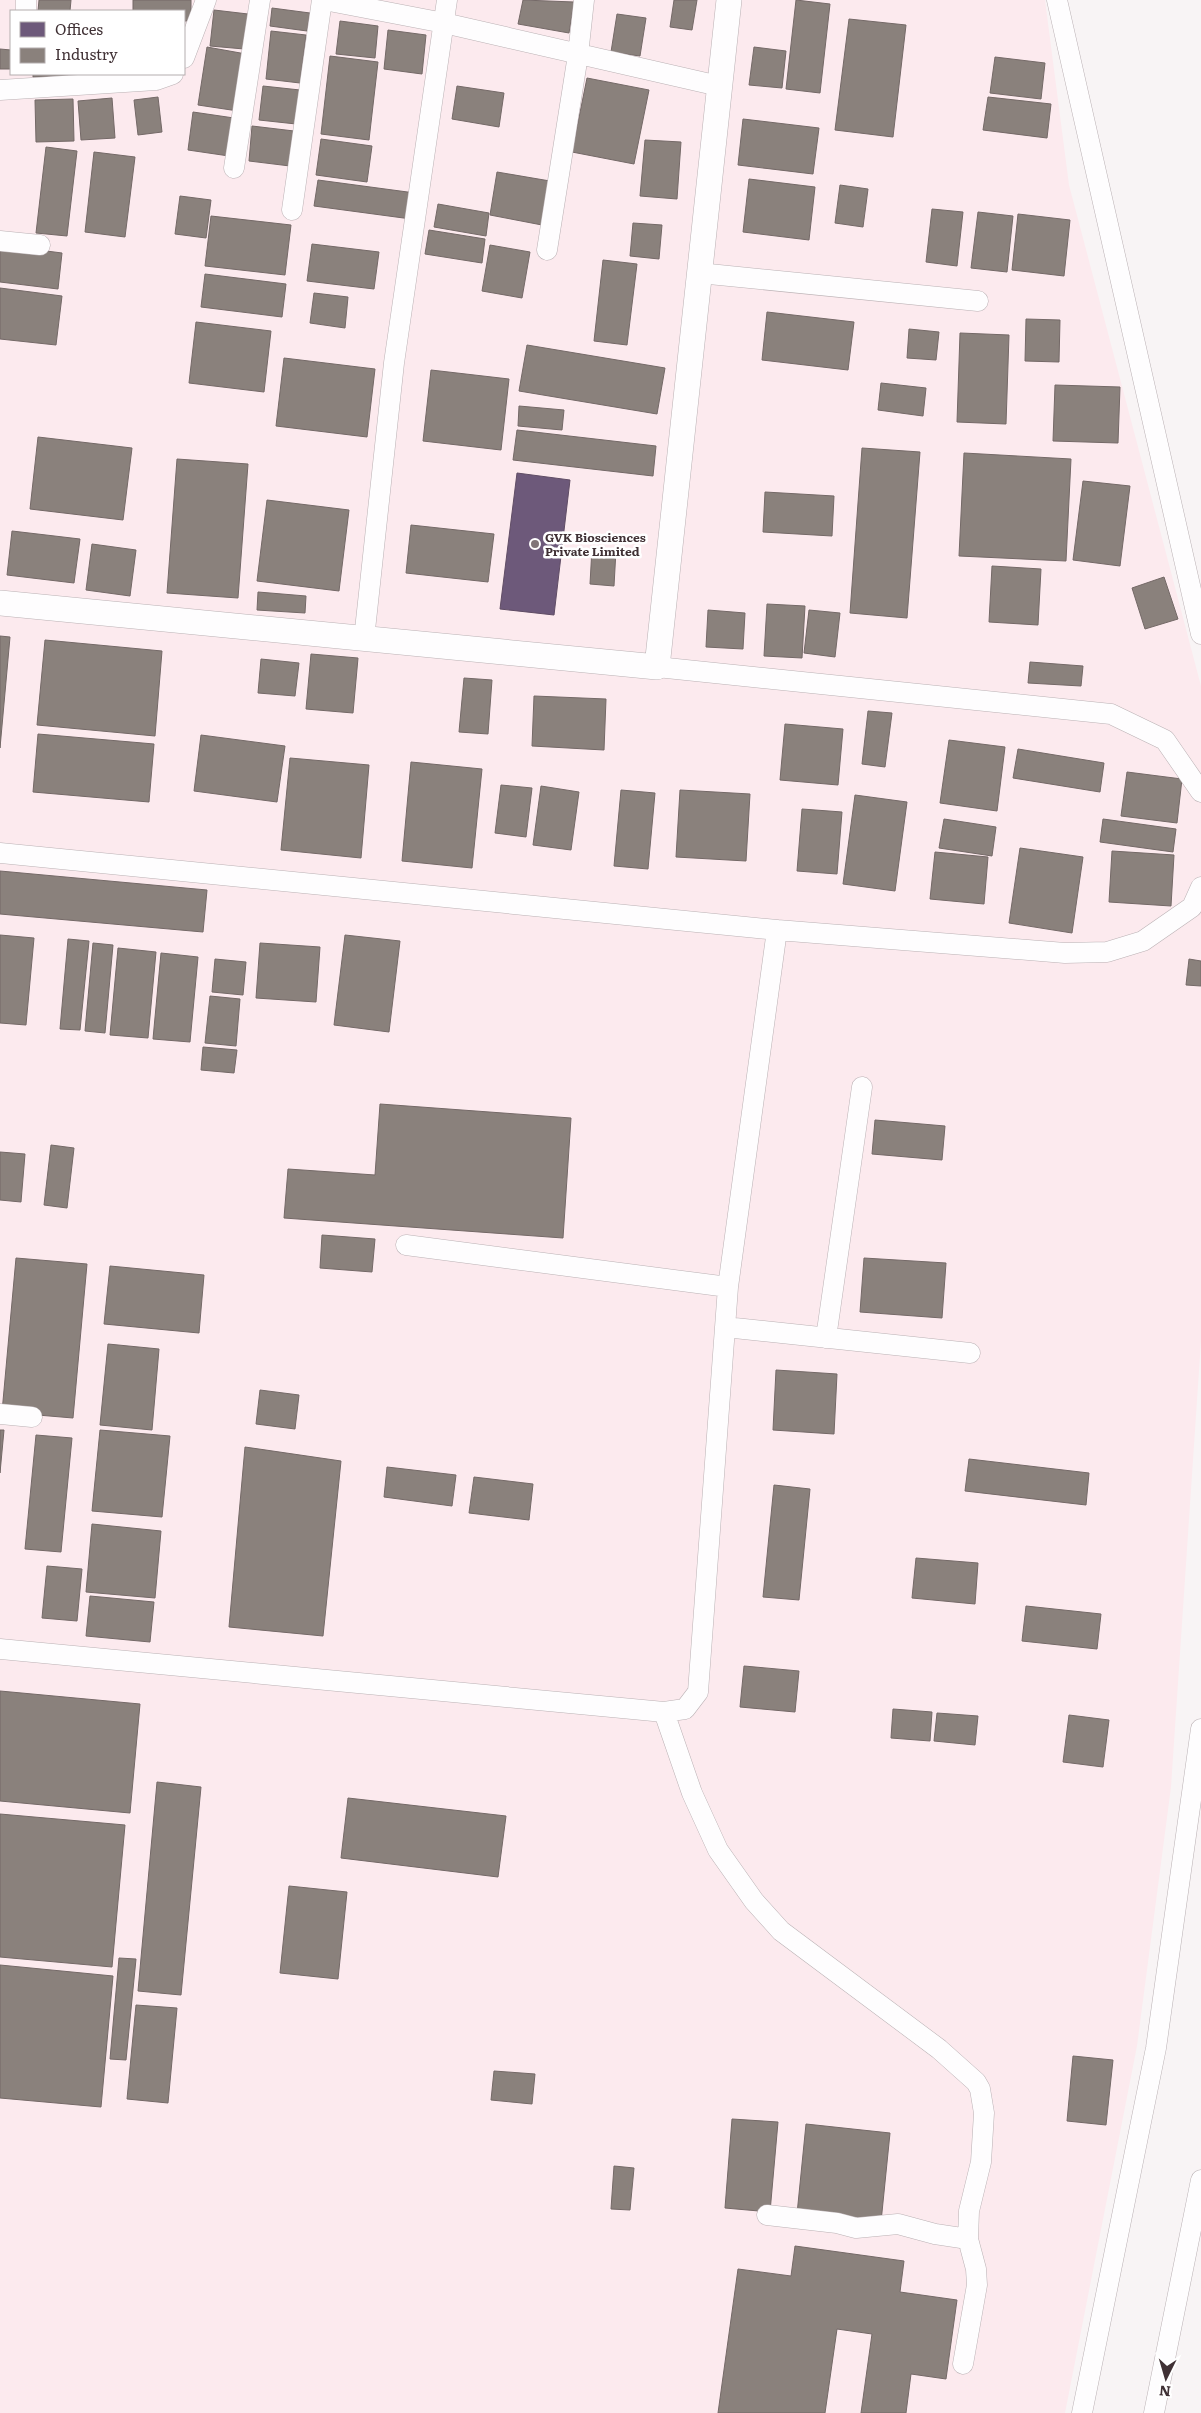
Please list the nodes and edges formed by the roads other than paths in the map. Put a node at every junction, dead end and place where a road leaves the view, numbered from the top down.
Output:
1 (206, 0) edge
2 (260, 0) edge
3 (323, 0) edge
4 (447, 0) edge
5 (584, 0) edge
6 (729, 0) edge
7 (1057, 0) edge
8 (444, 23) junction
9 (185, 55) edge
10 (578, 55) junction
11 (170, 75) edge
12 (27, 81) edge
13 (719, 86) junction
14 (0, 90) edge
15 (234, 168) dead end
16 (292, 210) dead end
17 (0, 241) edge
18 (40, 245) dead end
19 (547, 250) dead end
20 (699, 273) junction
21 (978, 301) dead end
22 (0, 603) edge
23 (1201, 634) edge
24 (364, 639) junction
25 (656, 667) junction
26 (1201, 792) edge
27 (0, 853) edge
28 (1201, 888) edge
29 (776, 930) junction
30 (862, 1087) dead end
31 (406, 1245) dead end
32 (728, 1287) junction
33 (725, 1326) junction
34 (826, 1338) junction
35 (970, 1354) dead end
36 (0, 1414) edge
37 (32, 1417) dead end
38 (0, 1649) edge
39 (664, 1712) junction
40 (1201, 1729) edge
41 (1201, 2180) edge
42 (767, 2216) dead end
43 (968, 2239) junction
44 (963, 2364) dead end
45 (1082, 2413) edge
46 (1154, 2413) edge

1 - 9 street
2 - 15 street
3 - 8 street
3 - 16 street
4 - 8 street
5 - 10 street
6 - 13 street
7 - 23 street
8 - 10 street
8 - 24 street
10 - 13 street
10 - 19 street
11 - 12 street
12 - 14 street
13 - 20 street
17 - 18 street
20 - 21 street
20 - 25 street
22 - 24 street
24 - 25 street
25 - 26 street
27 - 29 street
28 - 29 street
29 - 32 street
30 - 34 street
31 - 32 street
32 - 33 street
33 - 34 street
33 - 39 street
34 - 35 street
36 - 37 street
38 - 39 street
39 - 43 street
40 - 45 street
41 - 46 street
42 - 43 street
43 - 44 street

